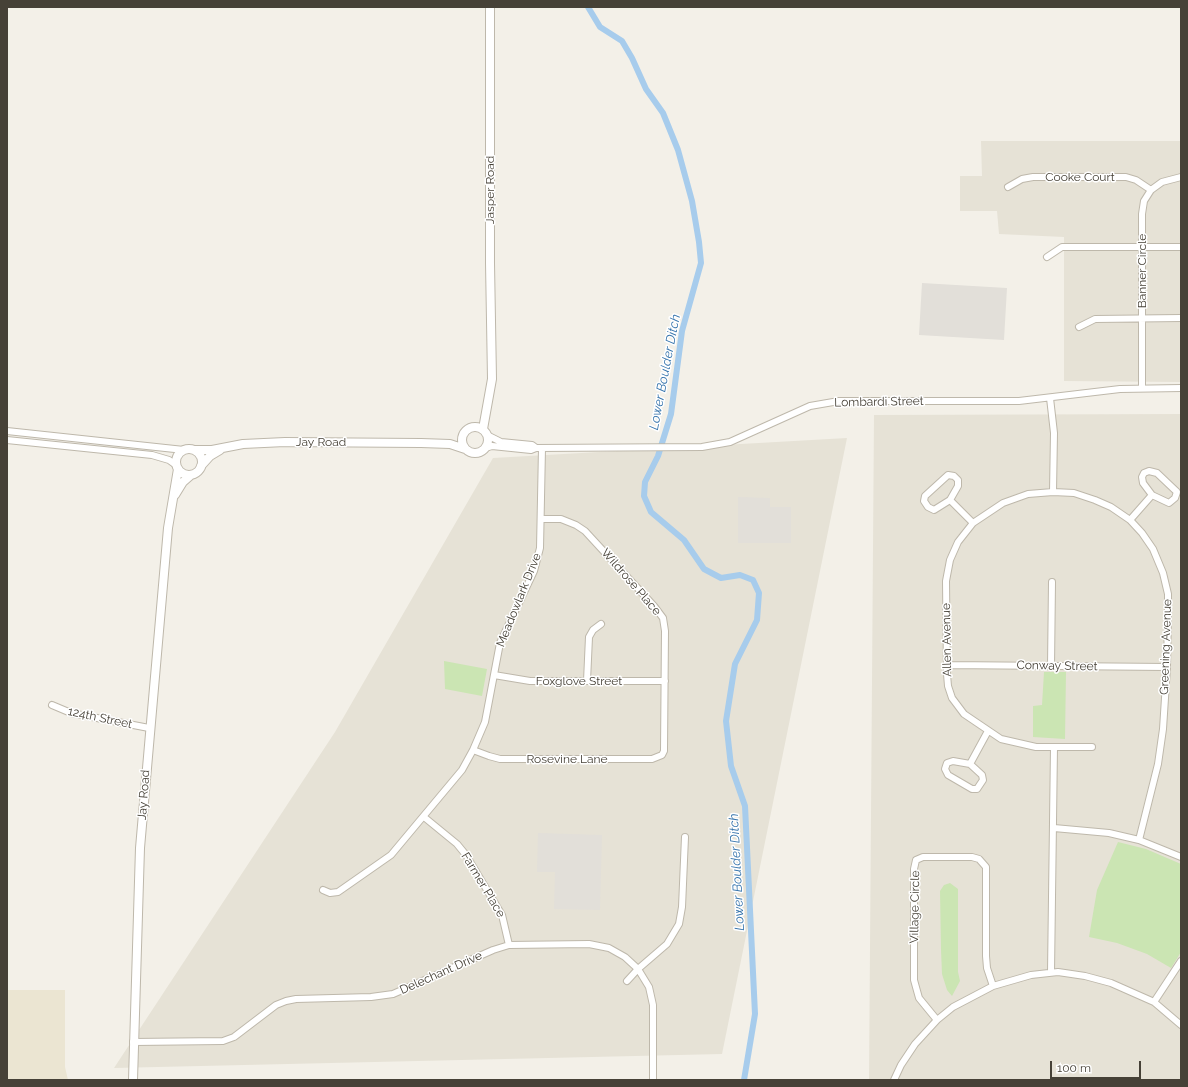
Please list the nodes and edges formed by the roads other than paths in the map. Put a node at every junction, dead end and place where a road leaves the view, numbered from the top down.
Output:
1 (490, 7) edge
2 (1181, 177) edge
3 (1008, 187) dead end
4 (1151, 190) junction
5 (1143, 247) junction
6 (1181, 247) edge
7 (1047, 258) dead end
8 (1142, 318) junction
9 (1181, 318) edge
10 (1079, 327) dead end
11 (490, 373) junction
12 (1142, 388) junction
13 (1181, 388) edge
14 (1050, 398) junction
15 (467, 430) junction
16 (7, 431) edge
17 (485, 432) junction
18 (7, 440) edge
19 (421, 442) junction
20 (222, 448) junction
21 (485, 448) junction
22 (539, 448) junction
23 (465, 449) junction
24 (184, 450) junction
25 (195, 450) junction
26 (201, 466) junction
27 (177, 467) junction
28 (191, 475) junction
29 (1053, 492) junction
30 (1152, 495) junction
31 (950, 500) junction
32 (171, 512) junction
33 (542, 519) junction
34 (1130, 520) junction
35 (973, 523) junction
36 (1052, 582) dead end
37 (601, 624) dead end
38 (947, 664) junction
39 (1051, 666) junction
40 (1167, 667) junction
41 (494, 675) junction
42 (587, 681) junction
43 (666, 681) junction
44 (52, 705) dead end
45 (149, 728) junction
46 (988, 732) junction
47 (1054, 747) junction
48 (1092, 747) dead end
49 (473, 750) junction
50 (662, 756) joint
51 (970, 764) junction
52 (424, 817) junction
53 (1054, 828) junction
54 (684, 837) dead end
55 (1139, 840) junction
56 (1181, 857) edge
57 (323, 890) dead end
58 (509, 945) junction
59 (1181, 961) edge
60 (638, 969) junction
61 (1051, 972) junction
62 (627, 981) dead end
63 (993, 986) junction
64 (1154, 1002) junction
65 (937, 1020) junction
66 (1181, 1025) edge
67 (133, 1042) junction
68 (133, 1080) edge
69 (653, 1080) edge
70 (894, 1080) edge

1 - 11 street, Jasper Road
2 - 4 street
3 - 4 street, Cooke Court
4 - 5 street, Banner Circle
5 - 6 street
5 - 7 street
5 - 8 street, Banner Circle
8 - 9 street
8 - 10 street
8 - 12 street, Banner Circle
11 - 15 street, Jasper Road
11 - 17 street, Jasper Road
12 - 13 street, Lombardi Street
12 - 14 street, Lombardi Street
14 - 22 street, Lombardi Street
14 - 29 street
15 - 17 street
15 - 19 street, Jay Road
15 - 23 street
16 - 24 street
17 - 21 street
17 - 22 street, Lombardi Street
18 - 27 street
19 - 20 street, Jay Road
19 - 23 street, Jay Road
20 - 25 street, Jay Road
20 - 26 street, Jay Road
21 - 22 street, Lombardi Street
21 - 23 street
22 - 33 street, Meadowlark Drive
24 - 25 street
24 - 27 street
25 - 26 street
26 - 28 street
27 - 28 street
27 - 32 street, Jay Road
28 - 32 street, Jay Road
29 - 34 street, Greening Avenue
29 - 35 street, Allen Avenue
30 - 30 street
30 - 34 street
31 - 31 street
31 - 35 street
32 - 45 street, Jay Road
33 - 41 street, Meadowlark Drive
33 - 43 street, Wildrose Place
34 - 40 street, Greening Avenue
35 - 38 street, Allen Avenue
36 - 39 street
37 - 42 street
38 - 39 street, Conway Street
38 - 46 street, Allen Avenue
39 - 40 street, Conway Street
40 - 55 street, Greening Avenue
41 - 42 street, Foxglove Street
41 - 49 street, Meadowlark Drive
42 - 43 street, Foxglove Street
43 - 50 street, Wildrose Place
44 - 45 street, 124th Street
45 - 67 street, Jay Road
46 - 47 street, Allen Avenue
46 - 51 street
47 - 48 street, Allen Avenue
47 - 53 street
49 - 50 street, Rosevine Lane
49 - 52 street, Meadowlark Drive
51 - 51 street
52 - 57 street, Meadowlark Drive
52 - 58 street, Farmer Place
53 - 55 street
53 - 61 street
54 - 60 street
55 - 56 street
58 - 60 street, Delechant Drive
58 - 67 street, Delechant Drive
59 - 64 street
60 - 62 street
60 - 69 street, Delechant Drive
61 - 63 street
61 - 64 street
63 - 65 street
63 - 65 street, Village Circle
64 - 66 street
65 - 70 street
67 - 68 street, Jay Road

